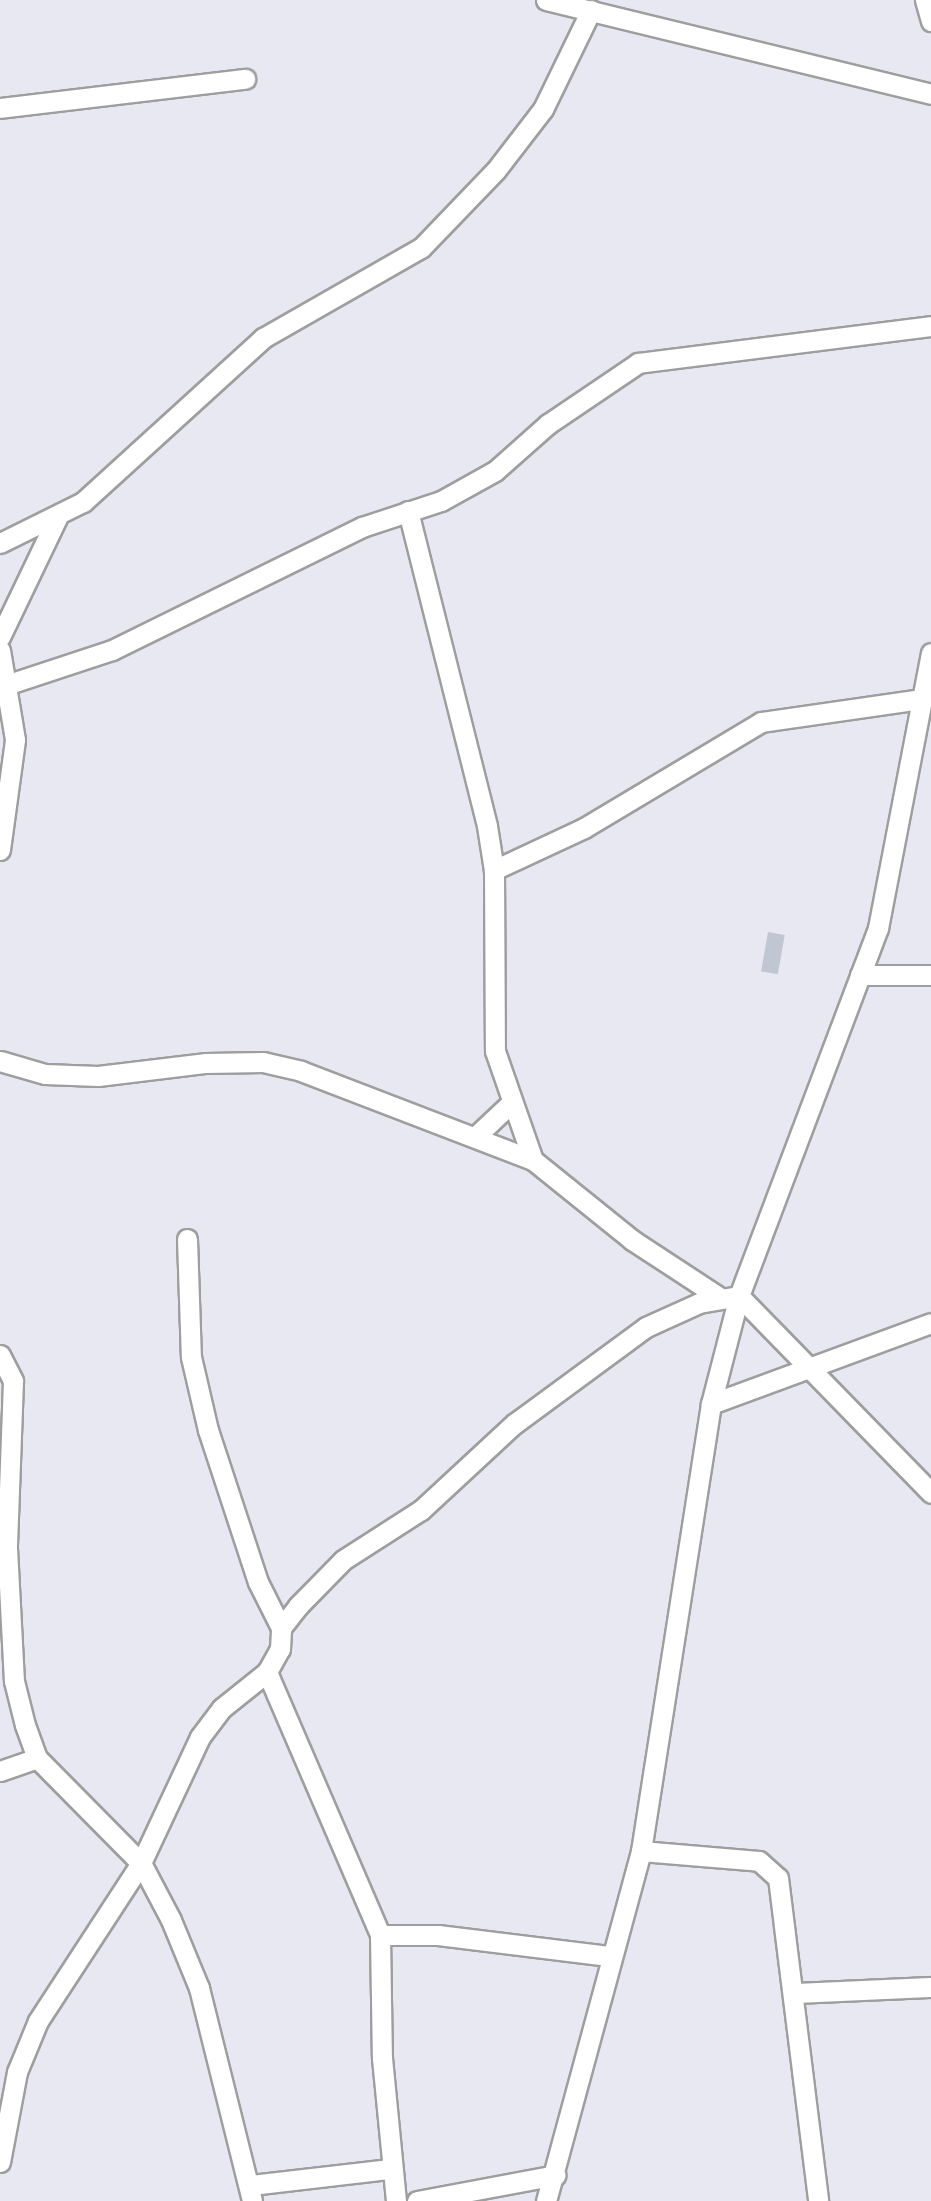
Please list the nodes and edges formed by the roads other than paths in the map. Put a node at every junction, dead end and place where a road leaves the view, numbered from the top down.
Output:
1 (546, 0) edge
2 (925, 0) edge
3 (583, 5) edge
4 (931, 21) edge
5 (245, 79) dead end
6 (931, 94) edge
7 (0, 108) edge
8 (931, 326) edge
9 (408, 511) junction
10 (57, 518) junction
11 (0, 543) edge
12 (0, 637) edge
13 (0, 650) edge
14 (931, 653) edge
15 (5, 686) edge
16 (921, 699) junction
17 (0, 850) edge
18 (494, 870) junction
19 (860, 975) junction
20 (931, 975) edge
21 (0, 1060) edge
22 (509, 1105) junction
23 (476, 1136) junction
24 (533, 1160) junction
25 (187, 1239) dead end
26 (729, 1297) junction
27 (931, 1323) edge
28 (0, 1354) edge
29 (806, 1368) junction
30 (711, 1404) junction
31 (931, 1493) edge
32 (281, 1628) junction
33 (267, 1672) junction
34 (37, 1758) junction
35 (0, 1771) edge
36 (641, 1851) junction
37 (141, 1863) junction
38 (380, 1935) junction
39 (609, 1955) junction
40 (931, 1987) edge
41 (794, 1993) junction
42 (0, 2162) edge
43 (390, 2169) junction
44 (556, 2175) junction
45 (252, 2193) edge
46 (396, 2201) edge
47 (417, 2201) edge
48 (546, 2201) edge
49 (818, 2201) edge

1 - 3 street
2 - 4 street
3 - 6 street
3 - 10 street
5 - 7 street
8 - 9 street
9 - 15 street
9 - 18 street
10 - 11 street
10 - 12 street
13 - 15 street
14 - 16 street
15 - 17 street
16 - 18 street
16 - 19 street
18 - 22 street
19 - 20 street
19 - 26 street
21 - 23 street
22 - 23 street
22 - 24 street
23 - 24 street
24 - 26 street
25 - 32 street
26 - 29 street
26 - 30 street
26 - 32 street
27 - 29 street
28 - 34 street
29 - 30 street
29 - 31 street
30 - 36 street
32 - 33 street
33 - 37 street
33 - 38 street
34 - 35 street
34 - 37 street
36 - 39 street
36 - 41 street
37 - 42 street
37 - 45 street
38 - 39 street
38 - 43 street
39 - 44 street
40 - 41 street
41 - 49 street
43 - 45 street
43 - 46 street
44 - 47 street
44 - 48 street

